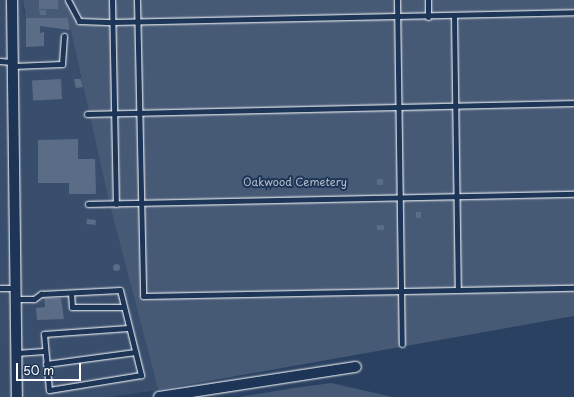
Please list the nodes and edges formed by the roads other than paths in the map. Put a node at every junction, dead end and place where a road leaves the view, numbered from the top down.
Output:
1 (12, 0) edge
2 (68, 0) edge
3 (112, 0) edge
4 (137, 0) edge
5 (397, 0) edge
6 (428, 0) edge
7 (574, 12) edge
8 (454, 16) junction
9 (428, 17) junction
10 (397, 18) junction
11 (113, 22) junction
12 (138, 22) junction
13 (64, 36) dead end
14 (0, 61) edge
15 (12, 64) junction
16 (574, 103) edge
17 (455, 107) junction
18 (399, 109) junction
19 (114, 113) junction
20 (140, 113) junction
21 (87, 114) dead end
22 (574, 194) edge
23 (457, 198) junction
24 (401, 200) junction
25 (88, 204) dead end
26 (116, 204) junction
27 (141, 204) junction
28 (0, 288) edge
29 (15, 288) junction
30 (574, 288) edge
31 (458, 290) junction
32 (402, 292) junction
33 (71, 293) junction
34 (15, 299) junction
35 (123, 306) junction
36 (128, 328) junction
37 (402, 344) dead end
38 (44, 351) junction
39 (135, 352) junction
40 (16, 354) junction
41 (46, 364) junction
42 (356, 367) dead end
43 (17, 397) edge
44 (159, 397) edge

1 - 15 street
2 - 11 lane
3 - 11 lane
4 - 12 lane
5 - 10 lane
6 - 9 lane
7 - 8 lane
8 - 9 lane
8 - 17 lane
9 - 10 lane
10 - 12 lane
10 - 18 lane
11 - 12 lane
11 - 19 lane
12 - 20 lane
13 - 15 lane
14 - 15 lane
15 - 29 street
16 - 17 lane
17 - 18 lane
17 - 23 lane
18 - 20 lane
18 - 24 lane
19 - 20 lane
19 - 21 lane
19 - 26 lane
20 - 27 lane
22 - 23 lane
23 - 24 lane
23 - 31 lane
24 - 27 lane
24 - 32 lane
25 - 26 lane
26 - 27 lane
27 - 32 lane
28 - 29 lane
29 - 34 street
30 - 31 lane
31 - 32 lane
32 - 37 lane
33 - 34 lane
33 - 35 lane
33 - 35 lane
34 - 40 street
35 - 36 lane
36 - 38 lane
36 - 39 lane
38 - 40 lane
38 - 41 lane
39 - 41 lane
39 - 41 lane
40 - 43 street
42 - 44 street

